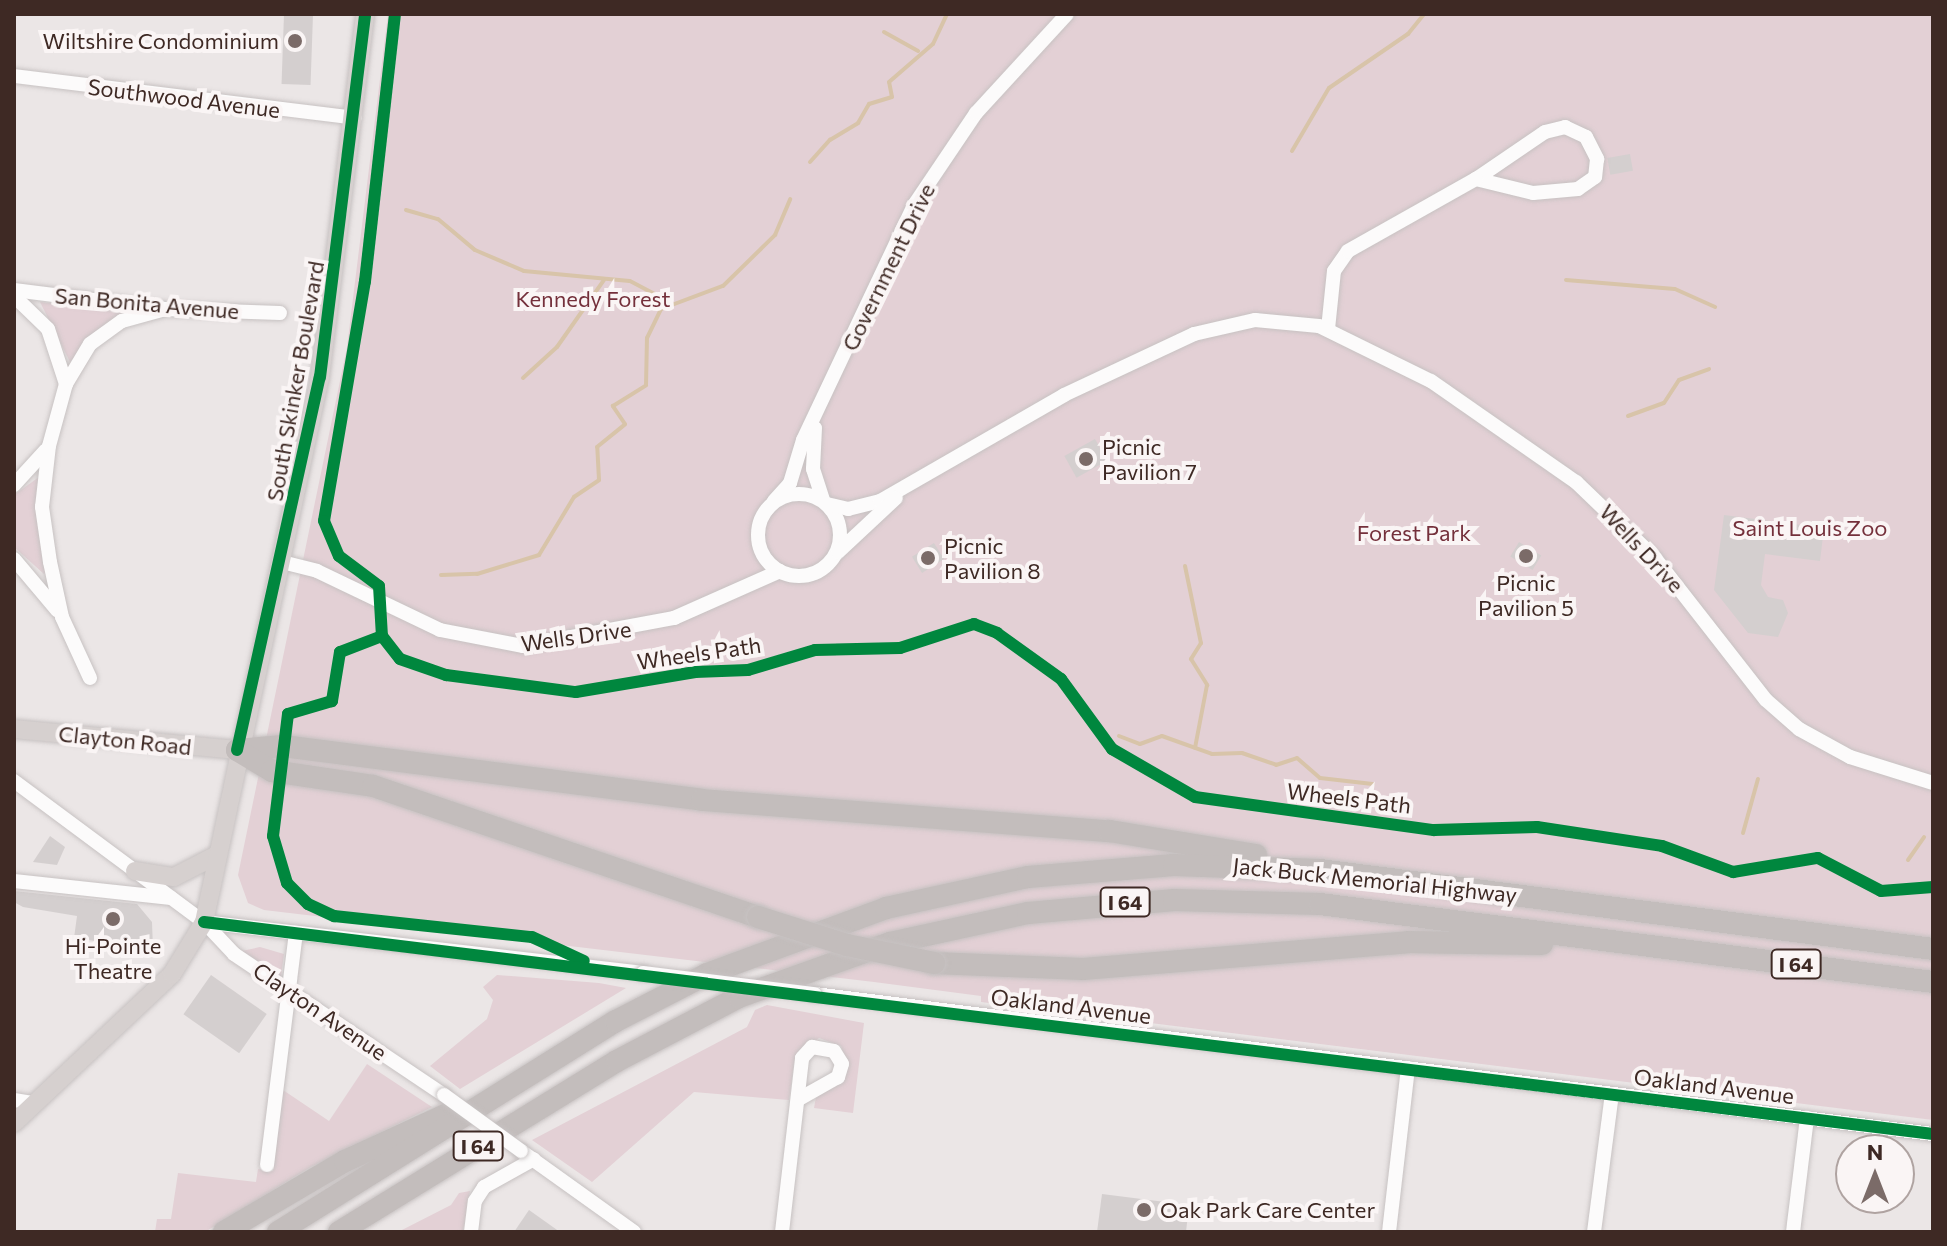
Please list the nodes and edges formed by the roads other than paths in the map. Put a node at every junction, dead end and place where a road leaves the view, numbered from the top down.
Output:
1 (365, 14) edge
2 (1067, 14) edge
3 (14, 76) edge
4 (354, 118) junction
5 (1476, 179) junction
6 (14, 293) edge
7 (165, 309) junction
8 (280, 313) dead end
9 (1328, 329) junction
10 (66, 384) junction
11 (817, 420) junction
12 (49, 446) junction
13 (14, 485) edge
14 (909, 487) junction
15 (774, 501) junction
16 (825, 502) junction
17 (835, 554) junction
18 (14, 559) edge
19 (282, 562) junction
20 (780, 571) junction
21 (62, 617) junction
22 (90, 678) dead end
23 (14, 729) edge
24 (237, 750) junction
25 (14, 781) edge
26 (1933, 783) edge
27 (217, 855) junction
28 (1320, 870) junction
29 (135, 871) junction
30 (14, 881) edge
31 (171, 898) junction
32 (204, 922) junction
33 (296, 933) junction
34 (1659, 946) junction
35 (1933, 949) edge
36 (1933, 982) edge
37 (290, 989) junction
38 (1408, 1068) junction
39 (514, 1086) junction
40 (1612, 1094) junction
41 (799, 1099) dead end
42 (14, 1100) edge
43 (34, 1103) junction
44 (1807, 1118) junction
45 (14, 1123) edge
46 (1933, 1134) edge
47 (528, 1155) junction
48 (267, 1165) dead end
49 (224, 1232) edge
50 (278, 1232) edge
51 (339, 1232) edge
52 (471, 1232) edge
53 (634, 1232) edge
54 (782, 1232) edge
55 (1389, 1232) edge
56 (1594, 1232) edge
57 (1793, 1232) edge

1 - 4 main road, South Skinker Boulevard
2 - 11 street, Government Drive
3 - 4 street, Southwood Avenue
4 - 19 main road, South Skinker Boulevard
5 - 5 street
5 - 9 street
6 - 7 street, San Bonita Avenue
6 - 10 street, San Bonita Avenue
7 - 8 street, San Bonita Avenue
7 - 10 street
9 - 14 street, Wells Drive
9 - 26 street, Wells Drive
10 - 12 street
11 - 15 street, Government Drive
11 - 16 street, Government Drive
12 - 13 street
12 - 21 street
14 - 16 street, Wells Drive
14 - 17 street, Wells Drive
15 - 16 street
15 - 20 street
16 - 17 street
17 - 20 street
18 - 21 street
19 - 20 street, Wells Drive
19 - 24 main road, South Skinker Boulevard
21 - 22 street
23 - 24 main road, Clayton Road
24 - 27 main road, South Skinker Boulevard
24 - 28 highway
24 - 34 highway, bridge
25 - 29 street, Clayton Avenue
27 - 29 main road
27 - 32 main road, South Skinker Boulevard
28 - 35 highway, Jack Buck Memorial Highway / I 64
28 - 39 highway, Jack Buck Memorial Highway / I 64
29 - 31 street, Clayton Avenue
30 - 31 street
31 - 32 street, Clayton Avenue
32 - 33 street, Oakland Avenue
32 - 37 street, Clayton Avenue
32 - 43 main road
33 - 37 street
33 - 38 street, Oakland Avenue, bridge
34 - 36 highway, Jack Buck Memorial Highway / I 64
34 - 51 highway, Jack Buck Memorial Highway / I 64
37 - 47 street, Clayton Avenue, bridge
37 - 48 street
38 - 40 street, Oakland Avenue
38 - 55 street
39 - 49 highway
39 - 50 highway, Jack Buck Memorial Highway / I 64
40 - 44 street, Oakland Avenue
40 - 56 street
41 - 54 street
42 - 43 street
43 - 45 main road
44 - 46 street, Oakland Avenue
44 - 57 street
47 - 52 street
47 - 53 street, Clayton Avenue

